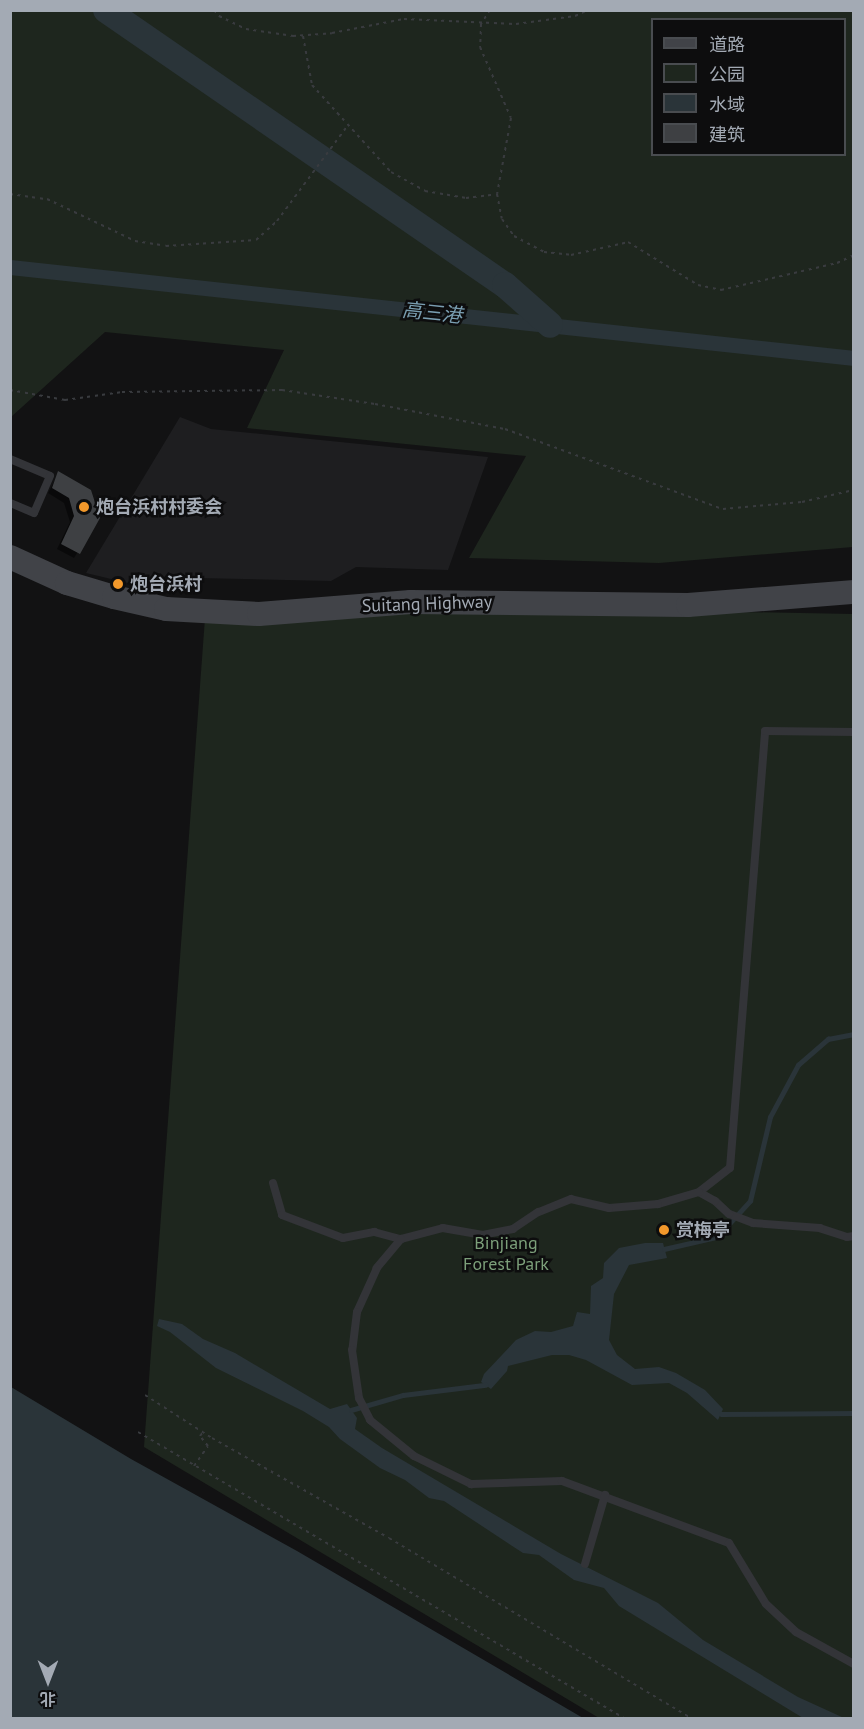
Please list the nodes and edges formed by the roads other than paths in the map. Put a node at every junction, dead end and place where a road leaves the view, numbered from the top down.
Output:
1 (10, 459) edge
2 (10, 503) edge
3 (10, 557) edge
4 (854, 592) edge
5 (854, 732) edge
6 (273, 1184) dead end
7 (699, 1192) junction
8 (854, 1236) edge
9 (401, 1239) junction
10 (605, 1495) junction
11 (585, 1564) dead end
12 (854, 1664) edge

1 - 2 lane
3 - 4 street, Suitang Highway
5 - 7 lane
6 - 9 lane
7 - 8 lane
7 - 9 lane
9 - 10 lane
10 - 11 lane
10 - 12 lane

